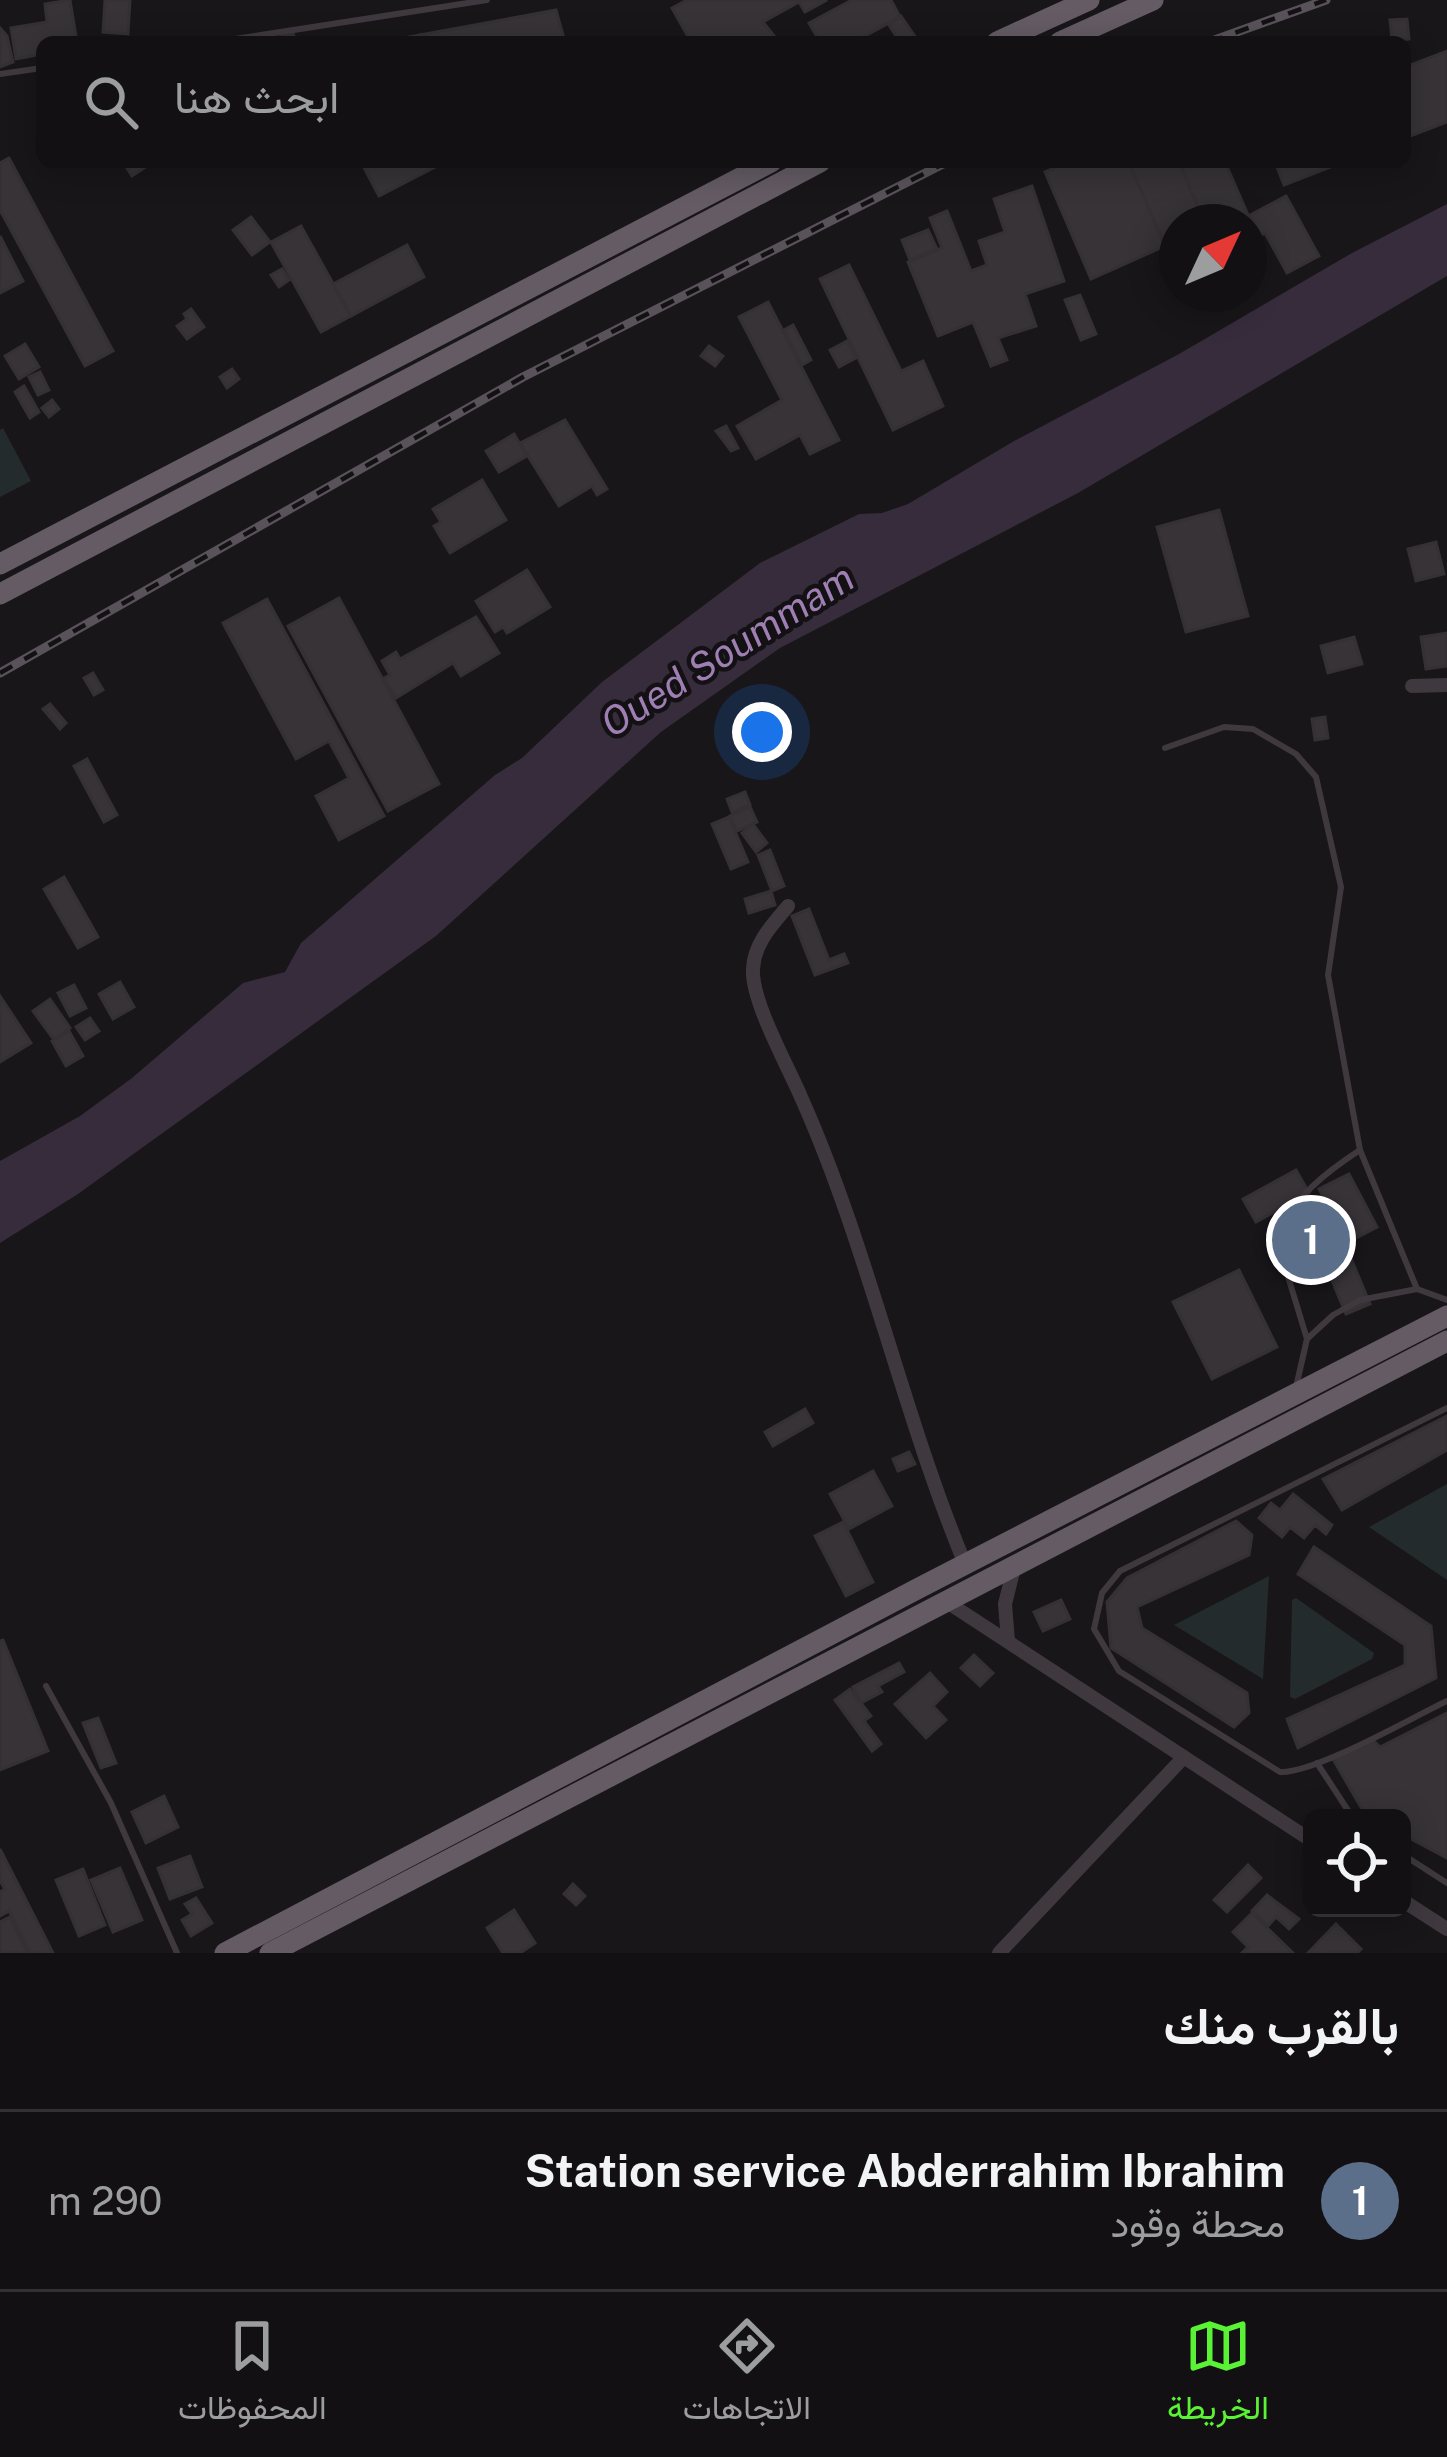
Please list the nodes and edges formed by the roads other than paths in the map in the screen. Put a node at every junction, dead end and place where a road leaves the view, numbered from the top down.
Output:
1 (487, 0) edge
2 (1089, 0) edge
3 (1153, 0) edge
4 (255, 36) edge
5 (1011, 36) edge
6 (1073, 36) edge
7 (36, 69) edge
8 (0, 74) edge
9 (759, 168) edge
10 (809, 168) edge
11 (0, 564) edge
12 (0, 594) edge
13 (1447, 685) edge
14 (1412, 686) dead end
15 (1165, 748) dead end
16 (788, 906) dead end
17 (1360, 1150) junction
18 (1417, 1288) junction
19 (1447, 1300) edge
20 (1447, 1316) edge
21 (1307, 1339) junction
22 (1447, 1341) edge
23 (1294, 1396) junction
24 (1447, 1408) edge
25 (965, 1564) junction
26 (1014, 1568) junction
27 (947, 1602) junction
28 (1008, 1641) junction
29 (46, 1686) dead end
30 (1447, 1701) edge
31 (1184, 1756) junction
32 (1317, 1763) junction
33 (1348, 1809) edge
34 (1303, 1835) edge
35 (1411, 1860) edge
36 (1447, 1883) edge
37 (1411, 1906) edge
38 (1447, 1929) edge
39 (177, 1953) edge
40 (225, 1953) edge
41 (271, 1953) edge
42 (999, 1953) edge

1 - 4 lane
2 - 5 highway
3 - 6 highway
7 - 8 lane
9 - 11 highway
10 - 12 highway
13 - 14 street
15 - 17 lane
16 - 25 street
17 - 18 lane
17 - 21 lane
18 - 19 lane
18 - 21 lane
20 - 23 highway
21 - 23 lane
22 - 26 highway
23 - 25 highway
24 - 32 lane
25 - 40 highway
26 - 27 highway
26 - 28 street
27 - 28 street
27 - 41 highway
28 - 31 street
29 - 39 lane
30 - 32 lane
31 - 34 street
31 - 42 street
32 - 33 lane
35 - 36 lane
37 - 38 street

